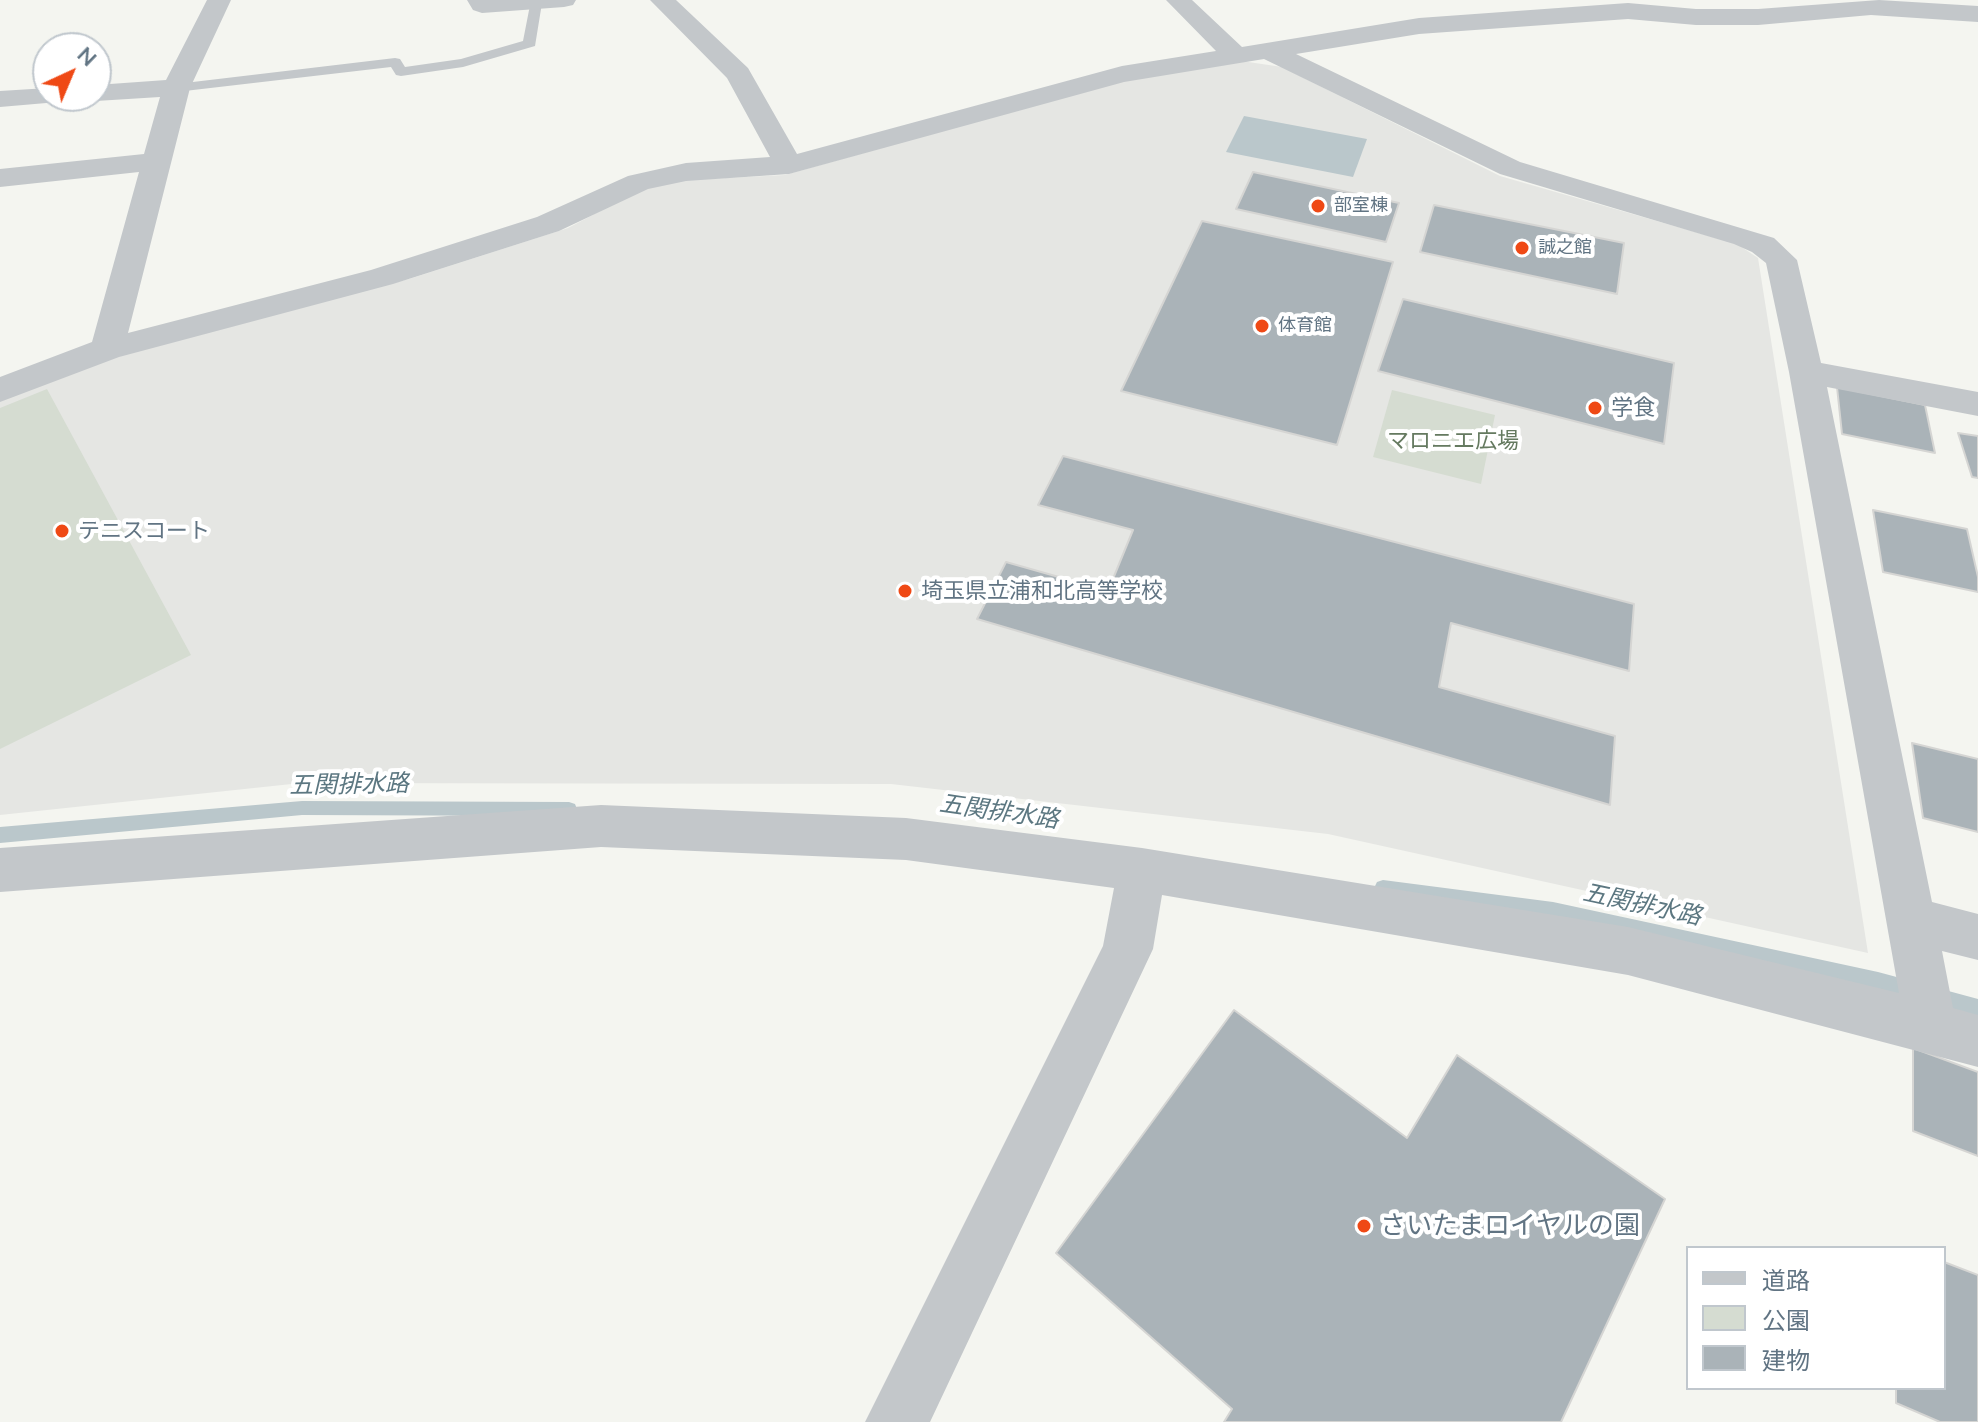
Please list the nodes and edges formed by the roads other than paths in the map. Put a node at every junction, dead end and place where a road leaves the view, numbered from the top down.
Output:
1 (219, 0) edge
2 (479, 0) edge
3 (564, 0) edge
4 (662, 0) edge
5 (1178, 0) edge
6 (535, 3) junction
7 (1978, 14) edge
8 (1269, 51) junction
9 (1234, 54) junction
10 (176, 88) junction
11 (112, 92) edge
12 (32, 97) edge
13 (0, 99) edge
14 (155, 162) junction
15 (789, 165) junction
16 (0, 178) edge
17 (107, 349) junction
18 (1806, 372) junction
19 (0, 390) edge
20 (1978, 404) edge
21 (0, 870) edge
22 (1142, 870) junction
23 (1909, 919) junction
24 (1978, 937) edge
25 (1931, 1027) junction
26 (1978, 1041) edge
27 (897, 1422) edge

1 - 10 street
2 - 6 street
3 - 6 street
4 - 15 street
5 - 9 street
6 - 10 lane
7 - 8 street
8 - 9 street
8 - 18 street
9 - 15 street
10 - 11 street
10 - 14 street
12 - 13 street
14 - 16 street
14 - 17 street
15 - 17 street
17 - 19 street
18 - 20 street
18 - 23 street
21 - 22 street
22 - 25 street
22 - 27 street
23 - 24 street
23 - 25 street
25 - 26 street

